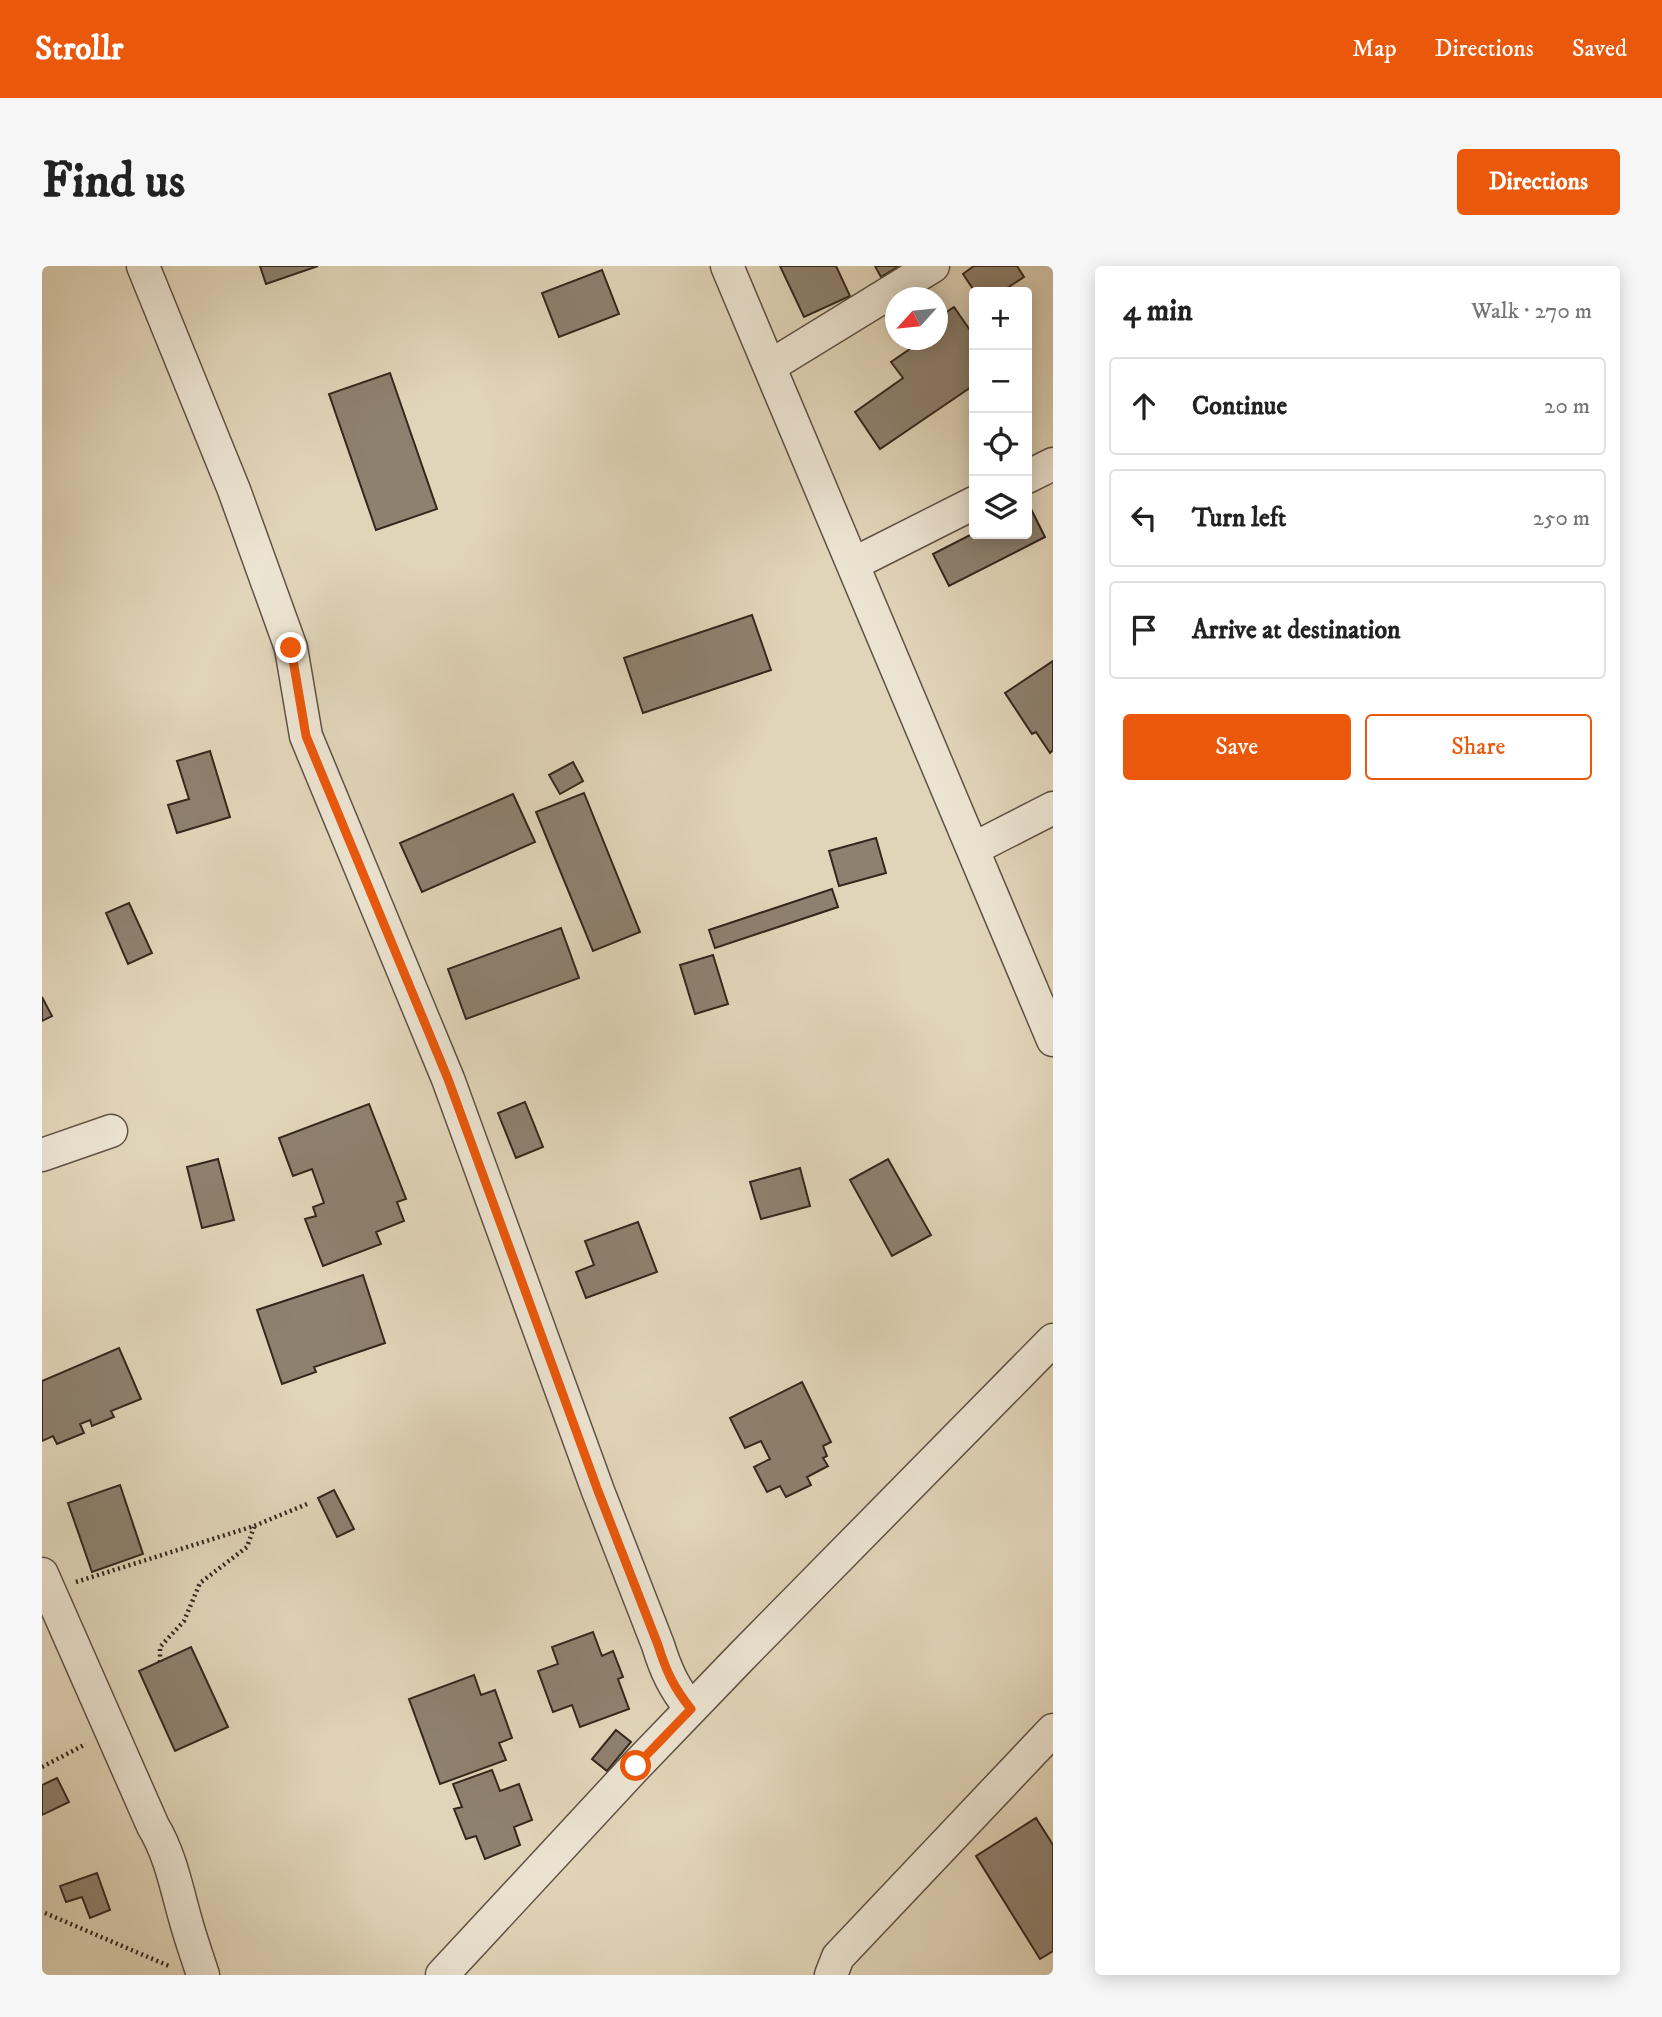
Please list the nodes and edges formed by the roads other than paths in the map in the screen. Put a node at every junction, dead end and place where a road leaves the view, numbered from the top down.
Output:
1 (143, 266) edge
2 (727, 266) edge
3 (933, 266) edge
4 (770, 366) junction
5 (1053, 464) edge
6 (1029, 476) edge
7 (969, 506) edge
8 (853, 564) junction
9 (1053, 808) edge
10 (973, 849) junction
11 (1053, 1040) edge
12 (111, 1131) dead end
13 (42, 1155) edge
14 (1053, 1340) edge
15 (46, 1582) edge
16 (691, 1709) junction
17 (1053, 1730) edge
18 (190, 1972) edge
19 (442, 1975) edge
20 (831, 1975) edge

1 - 16 street
2 - 4 street
3 - 4 street
4 - 8 street
5 - 6 street
7 - 8 street
8 - 10 street
9 - 10 street
10 - 11 street
12 - 13 street
14 - 16 street
15 - 18 street
16 - 19 street
17 - 20 street

